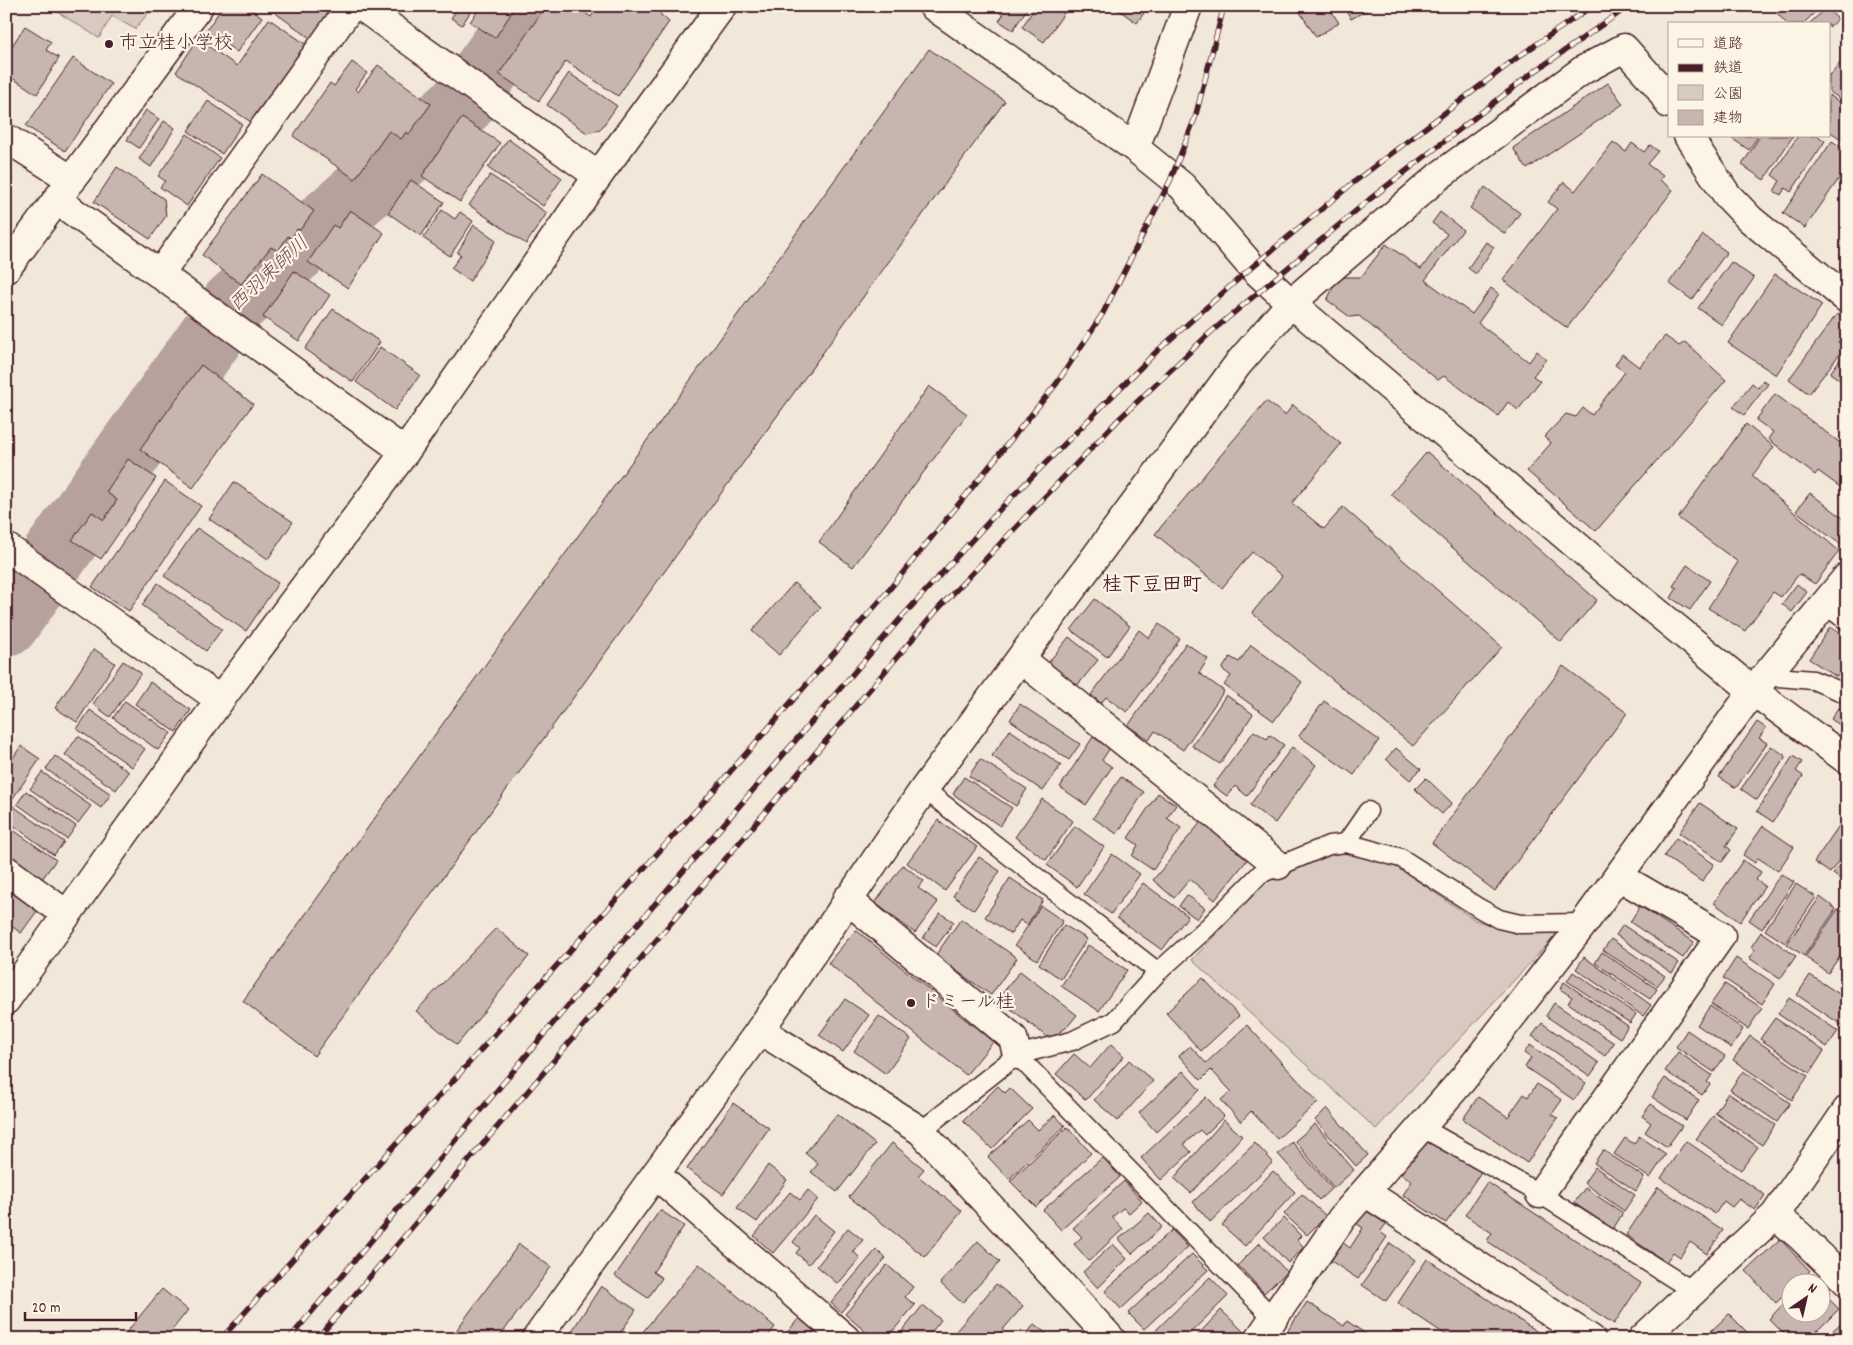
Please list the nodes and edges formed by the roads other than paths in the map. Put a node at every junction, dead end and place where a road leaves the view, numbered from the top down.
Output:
1 (199, 6) edge
2 (351, 6) edge
3 (361, 6) edge
4 (722, 6) edge
5 (934, 6) edge
6 (1188, 6) edge
7 (1668, 102) edge
8 (6, 138) edge
9 (1689, 138) edge
10 (1135, 148) junction
11 (598, 176) junction
12 (64, 190) junction
13 (6, 269) edge
14 (160, 274) junction
15 (1847, 299) edge
16 (1291, 302) junction
17 (405, 452) junction
18 (6, 547) edge
19 (1847, 577) edge
20 (1824, 604) junction
21 (1847, 621) edge
22 (1022, 660) junction
23 (1759, 684) junction
24 (1847, 694) edge
25 (220, 700) junction
26 (1847, 760) edge
27 (924, 789) junction
28 (1368, 811) dead end
29 (1346, 843) junction
30 (1278, 865) junction
31 (6, 870) edge
32 (1618, 876) junction
33 (847, 899) junction
34 (66, 914) junction
35 (1584, 923) junction
36 (1158, 972) junction
37 (6, 1000) edge
38 (760, 1030) junction
39 (1017, 1055) junction
40 (1847, 1110) edge
41 (1421, 1127) junction
42 (921, 1131) junction
43 (656, 1175) junction
44 (1365, 1192) junction
45 (1540, 1194) junction
46 (1775, 1215) junction
47 (1847, 1282) edge
48 (1693, 1291) junction
49 (1266, 1328) edge
50 (536, 1339) edge
51 (846, 1339) edge
52 (1111, 1339) edge
53 (1591, 1339) edge
54 (1642, 1339) edge

1 - 12 street
2 - 14 street
3 - 11 street
4 - 11 street
5 - 10 street
6 - 10 street
7 - 16 street
8 - 12 street
9 - 15 street
10 - 16 street
11 - 17 street
12 - 13 street
12 - 14 street
14 - 17 street
16 - 22 street
16 - 23 street
17 - 25 street
18 - 25 street
19 - 20 street
20 - 21 lane
20 - 23 street
22 - 27 street
22 - 30 street
23 - 24 lane
23 - 26 street
23 - 32 street
25 - 34 street
27 - 33 street
27 - 36 lane
28 - 29 lane
29 - 30 lane
29 - 35 lane
30 - 36 lane
31 - 34 street
32 - 35 street
32 - 45 street
33 - 38 street
33 - 39 street
34 - 37 street
35 - 41 street
36 - 39 lane
38 - 42 street
38 - 43 street
39 - 42 lane
39 - 49 lane
40 - 46 street
41 - 44 street
41 - 45 lane
42 - 52 street
43 - 50 street
43 - 51 street
44 - 49 street
44 - 53 street
45 - 48 lane
46 - 47 street
46 - 48 street
48 - 54 street

